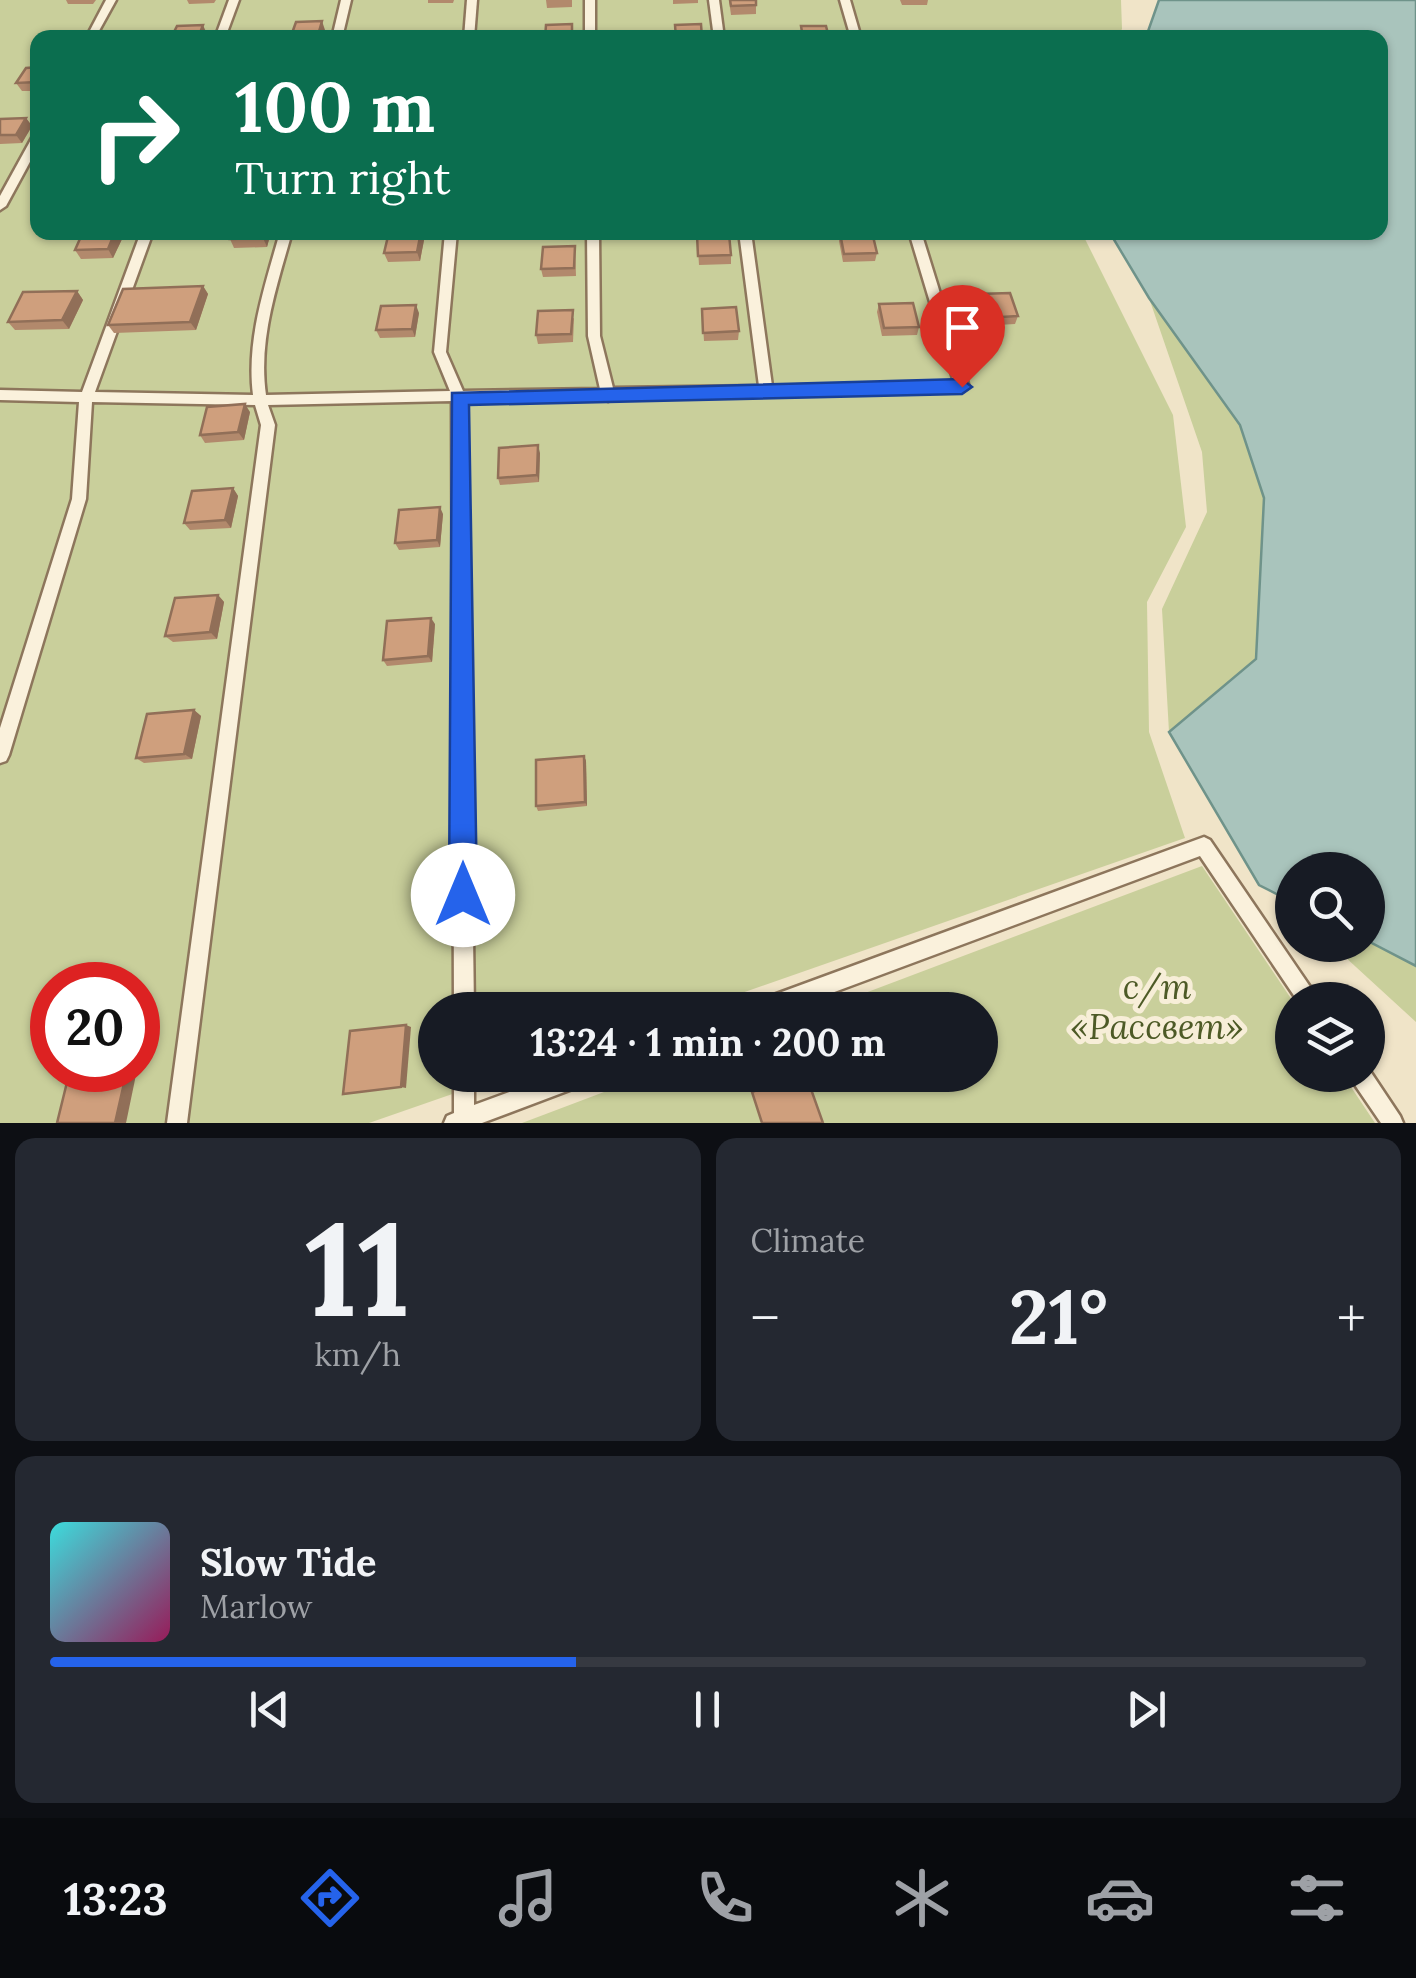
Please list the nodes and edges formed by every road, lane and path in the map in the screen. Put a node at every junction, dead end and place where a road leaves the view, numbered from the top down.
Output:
1 (111, 0) edge
2 (234, 0) edge
3 (346, 0) edge
4 (472, 0) edge
5 (590, 0) edge
6 (714, 0) edge
7 (845, 0) edge
8 (94, 30) edge
9 (223, 30) edge
10 (339, 30) edge
11 (470, 30) edge
12 (590, 30) edge
13 (718, 30) edge
14 (854, 30) edge
15 (30, 151) edge
16 (0, 206) edge
17 (145, 240) edge
18 (284, 240) edge
19 (450, 240) edge
20 (592, 240) edge
21 (746, 240) edge
22 (917, 240) edge
23 (766, 391) junction
24 (0, 395) edge
25 (608, 396) junction
26 (86, 398) junction
27 (459, 398) junction
28 (258, 400) junction
29 (0, 755) edge
30 (1297, 982) edge
31 (464, 992) edge
32 (809, 992) edge
33 (462, 1092) edge
34 (538, 1092) edge
35 (1372, 1092) edge
36 (459, 1121) edge
37 (176, 1123) edge
38 (1393, 1123) edge

1 - 8 lane
2 - 9 lane
3 - 10 lane
4 - 11 lane
5 - 12 lane
6 - 13 lane
7 - 14 lane
15 - 16 lane
17 - 26 lane
18 - 28 lane
19 - 27 lane
20 - 25 lane
21 - 23 lane
22 - 23 lane
23 - 25 lane
24 - 26 lane
25 - 27 lane
26 - 28 lane
26 - 29 lane
27 - 28 lane
27 - 31 lane
28 - 37 lane
30 - 32 lane
33 - 36 lane
34 - 36 lane
35 - 38 lane

